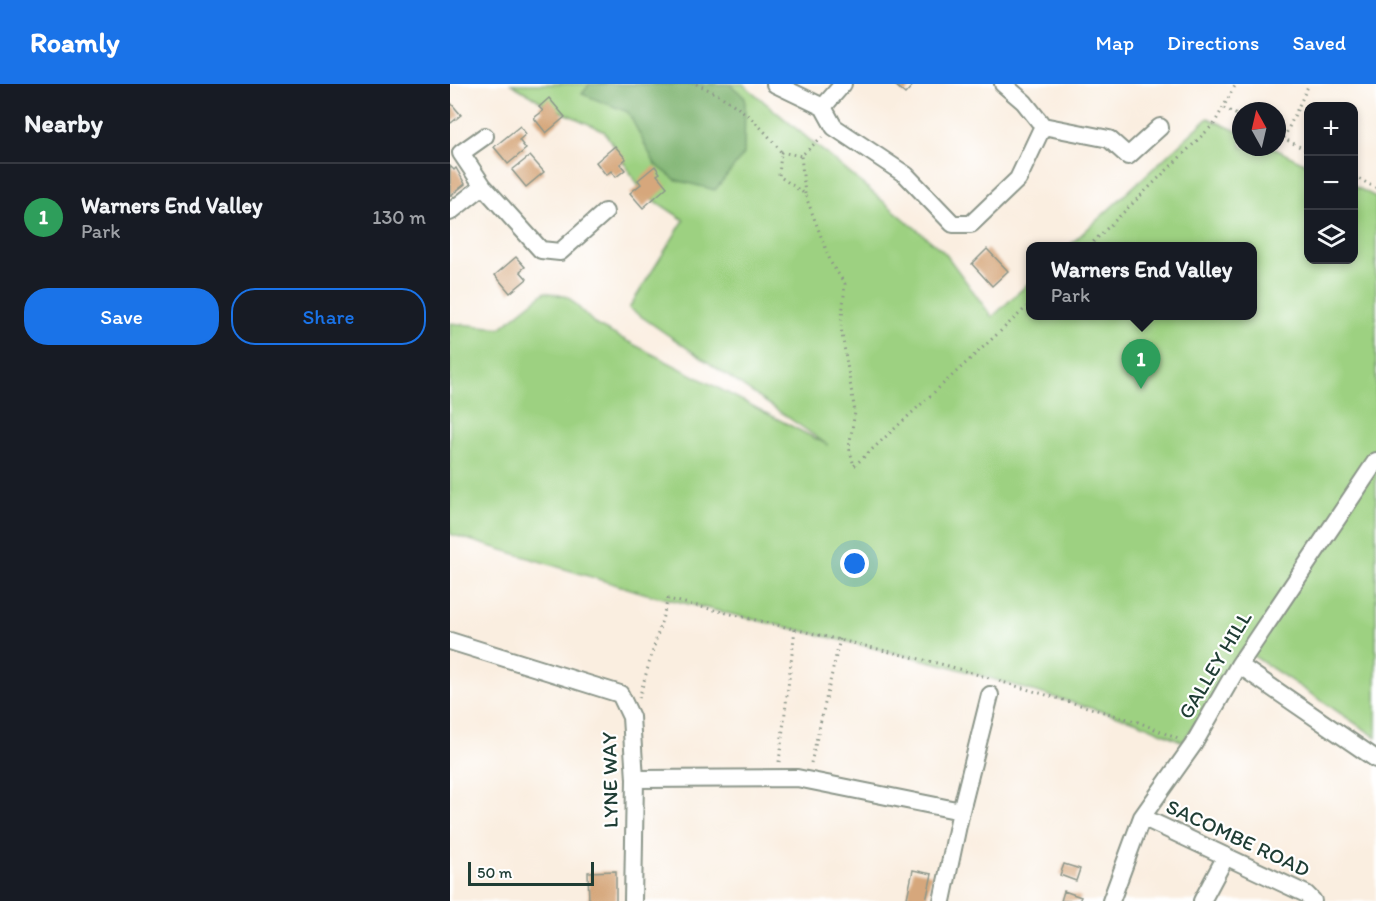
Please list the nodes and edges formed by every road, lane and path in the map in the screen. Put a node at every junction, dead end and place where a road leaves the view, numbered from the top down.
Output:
1 (696, 84) edge
2 (775, 84) edge
3 (843, 84) edge
4 (1004, 84) edge
5 (1236, 84) edge
6 (1309, 84) edge
7 (823, 107) junction
8 (1224, 108) junction
9 (1232, 112) edge
10 (1043, 126) junction
11 (834, 127) junction
12 (1160, 127) dead end
13 (1286, 134) edge
14 (484, 136) dead end
15 (1286, 139) edge
16 (1304, 150) edge
17 (781, 152) junction
18 (801, 156) junction
19 (1358, 179) edge
20 (483, 186) junction
21 (1376, 188) edge
22 (805, 194) junction
23 (450, 212) edge
24 (604, 212) dead end
25 (1093, 242) edge
26 (1026, 308) edge
27 (1376, 461) edge
28 (795, 629) junction
29 (840, 639) junction
30 (450, 641) edge
31 (1239, 665) junction
32 (990, 695) dead end
33 (632, 717) junction
34 (1193, 745) junction
35 (1376, 759) edge
36 (635, 779) junction
37 (777, 779) junction
38 (809, 780) junction
39 (961, 811) junction
40 (1142, 817) junction
41 (1226, 856) junction
42 (633, 901) edge
43 (942, 901) edge
44 (1111, 901) edge
45 (1202, 901) edge
46 (1313, 901) edge

1 - 17 path
2 - 7 street
3 - 7 street
4 - 10 street
5 - 8 path
6 - 13 path
7 - 11 street
8 - 9 path
8 - 25 path
10 - 11 street
10 - 12 street
11 - 18 path
14 - 20 street
15 - 16 path
17 - 18 path
17 - 22 path
18 - 22 path
19 - 21 path
20 - 23 street
20 - 24 street
22 - 26 path
27 - 31 street, GALLEY HILL
28 - 29 path
28 - 33 path
28 - 37 path
29 - 34 path
29 - 38 path
30 - 33 street, LYNE WAY
31 - 34 street, GALLEY HILL
31 - 35 street
32 - 39 street
33 - 36 street, LYNE WAY
34 - 40 street, GALLEY HILL
36 - 37 street
36 - 42 street, LYNE WAY
37 - 38 street
38 - 39 street
39 - 43 street
40 - 41 street, SACOMBE ROAD
40 - 44 street, GALLEY HILL
41 - 45 street
41 - 46 street, SACOMBE ROAD

